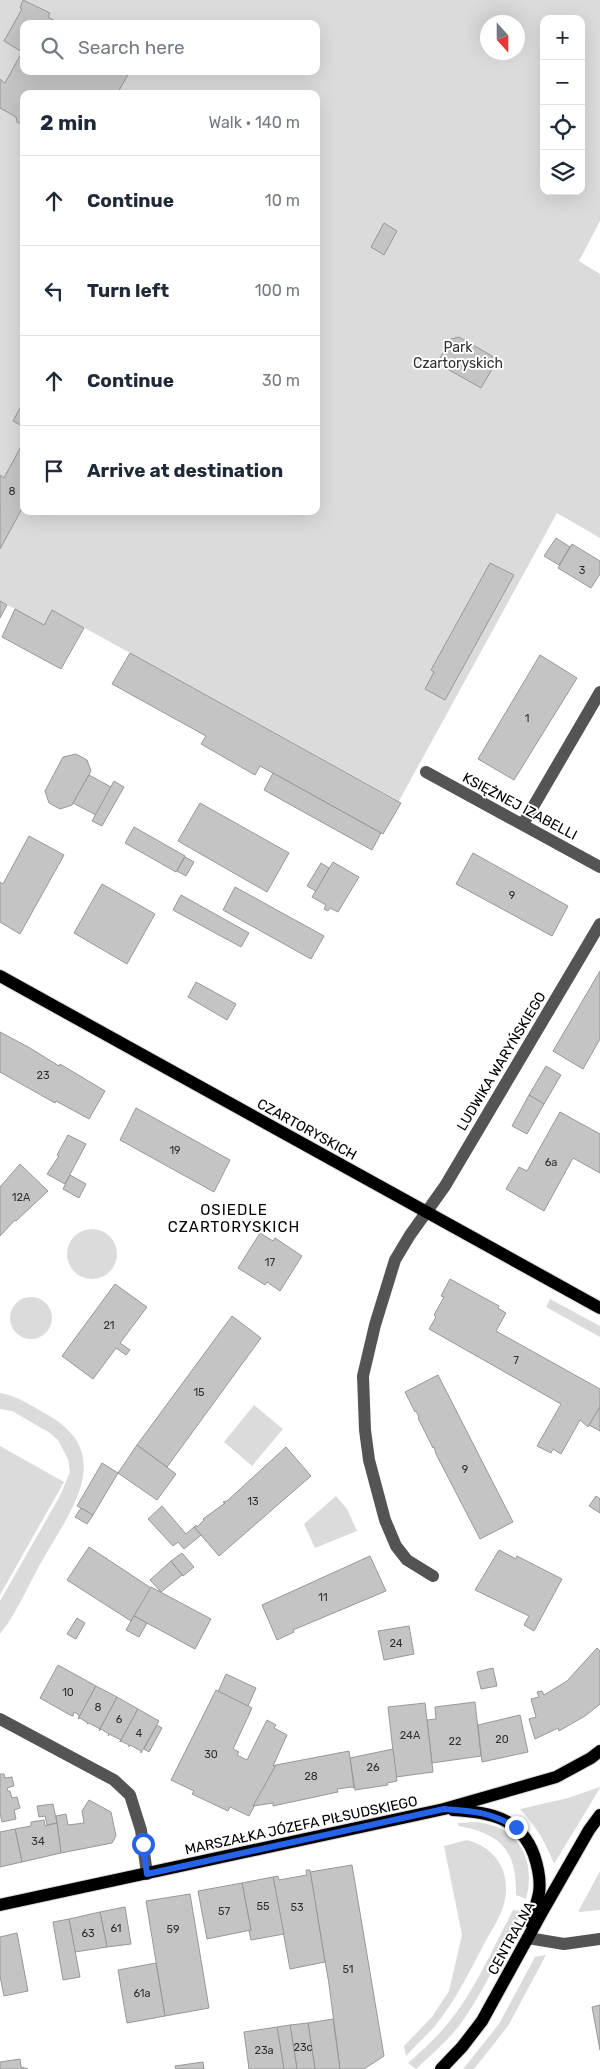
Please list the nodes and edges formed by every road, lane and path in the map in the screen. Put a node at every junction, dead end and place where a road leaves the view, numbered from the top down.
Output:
1 (600, 692) edge
2 (426, 772) dead end
3 (523, 824) junction
4 (600, 867) edge
5 (600, 924) edge
6 (0, 976) edge
7 (426, 1213) junction
8 (600, 1308) edge
9 (433, 1576) dead end
10 (0, 1719) edge
11 (600, 1751) edge
12 (444, 1809) junction
13 (600, 1815) edge
14 (147, 1874) junction
15 (0, 1905) edge
16 (528, 1938) junction
17 (600, 1938) edge
18 (440, 2069) edge

1 - 3 street
2 - 3 street, KSIĘŻNEJ IZABELLI
3 - 4 street, KSIĘŻNEJ IZABELLI
5 - 7 street, LUDWIKA WARYŃSKIEGO
6 - 7 main road, CZARTORYSKICH
7 - 8 main road, CZARTORYSKICH
7 - 9 street, LUDWIKA WARYŃSKIEGO
10 - 14 street
11 - 12 main road, MARSZAŁKA JÓZEFA PIŁSUDSKIEGO
12 - 14 main road, MARSZAŁKA JÓZEFA PIŁSUDSKIEGO
12 - 16 main road
13 - 16 main road, CENTRALNA
14 - 15 main road, MARSZAŁKA JÓZEFA PIŁSUDSKIEGO
16 - 17 street
16 - 18 main road, CENTRALNA

